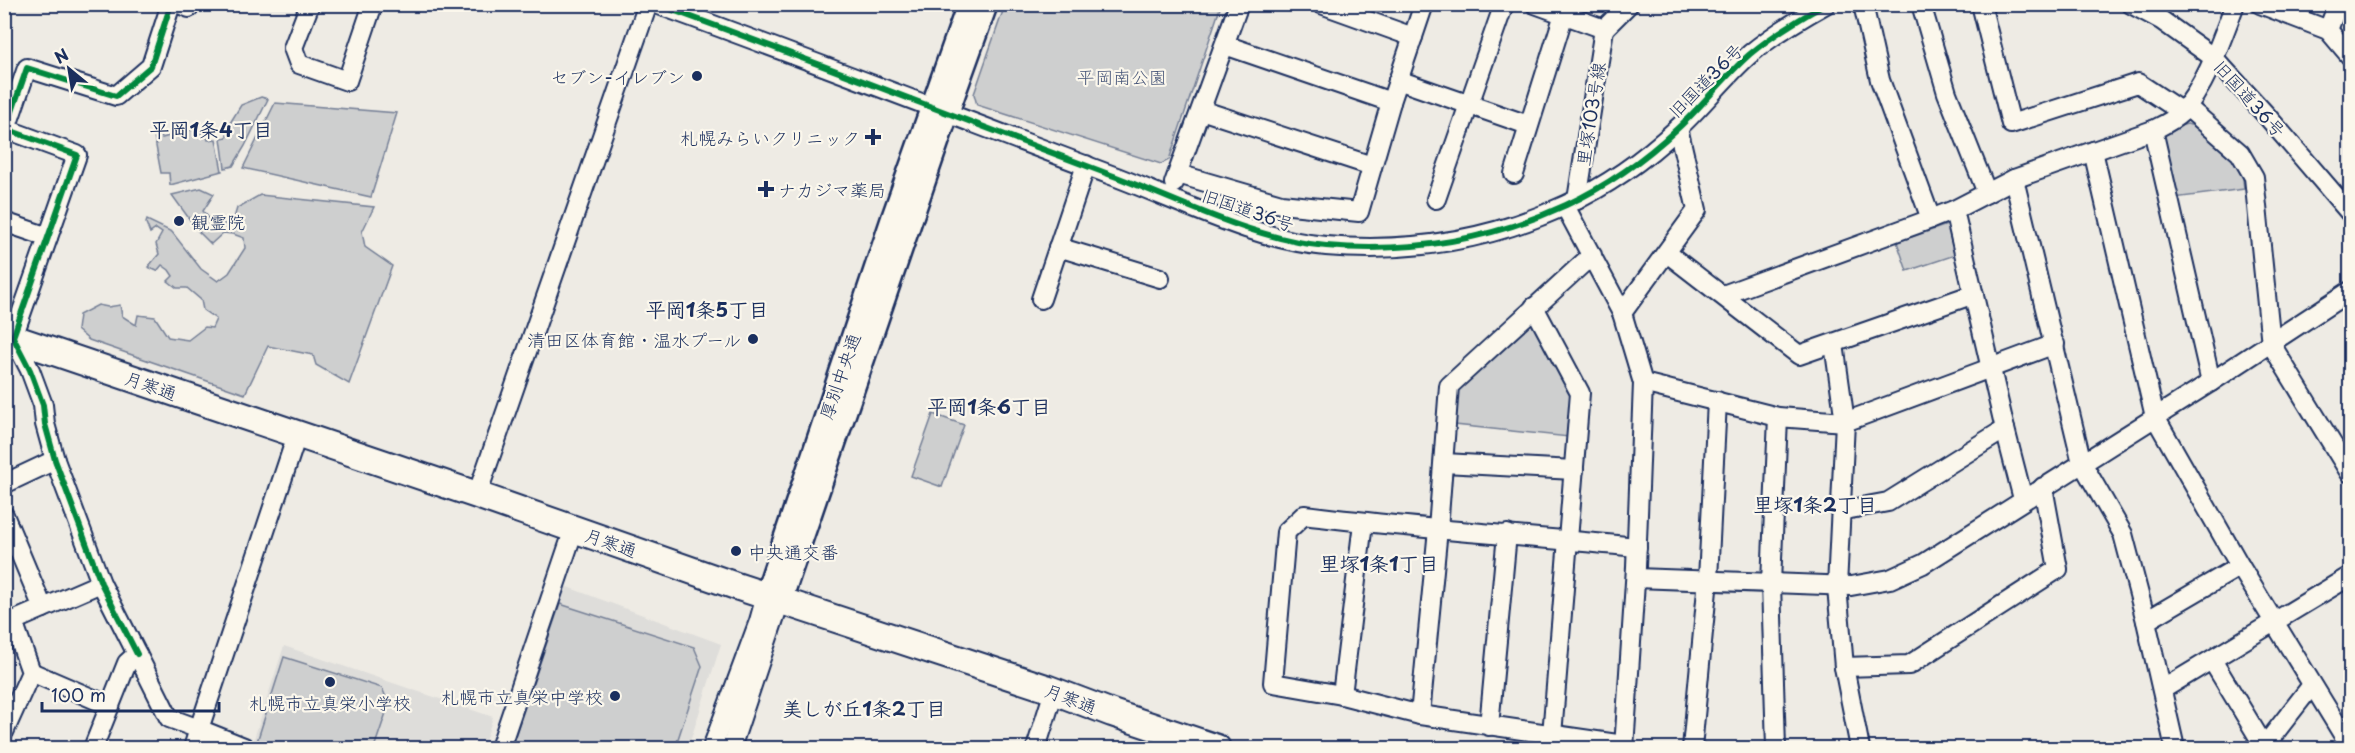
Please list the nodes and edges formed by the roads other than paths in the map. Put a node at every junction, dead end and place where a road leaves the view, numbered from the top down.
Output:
1 (171, 4) edge
2 (179, 4) edge
3 (190, 4) edge
4 (310, 4) edge
5 (373, 4) edge
6 (648, 4) edge
7 (969, 4) edge
8 (986, 4) edge
9 (1239, 4) edge
10 (1321, 4) edge
11 (1424, 4) edge
12 (1504, 4) edge
13 (1534, 4) edge
14 (1629, 4) edge
15 (1826, 4) edge
16 (1863, 4) edge
17 (1921, 4) edge
18 (1981, 4) edge
19 (2131, 4) edge
20 (2235, 4) edge
21 (2260, 4) edge
22 (2338, 4) edge
23 (665, 6) edge
24 (1585, 12) edge
25 (1564, 14) junction
26 (1604, 29) junction
27 (2328, 30) junction
28 (1413, 37) junction
29 (1225, 45) junction
30 (2350, 56) edge
31 (2214, 58) junction
32 (1398, 80) junction
33 (1391, 102) junction
34 (1470, 106) junction
35 (2184, 109) junction
36 (940, 110) junction
37 (1201, 110) junction
38 (1528, 125) junction
39 (1678, 128) junction
40 (2153, 130) junction
41 (5, 131) edge
42 (2092, 151) junction
43 (1086, 165) junction
44 (1372, 166) junction
45 (1178, 174) junction
46 (1514, 174) dead end
47 (2014, 179) junction
48 (1987, 194) junction
49 (1167, 196) junction
50 (1436, 199) dead end
51 (1571, 203) junction
52 (1954, 210) junction
53 (2350, 213) edge
54 (1931, 219) junction
55 (4, 222) edge
56 (48, 237) junction
57 (1058, 247) junction
58 (1667, 253) junction
59 (1592, 255) junction
60 (1160, 278) dead end
61 (2350, 291) edge
62 (1974, 294) junction
63 (1723, 295) junction
64 (1041, 299) dead end
65 (1534, 307) junction
66 (1622, 313) junction
67 (9, 336) edge
68 (1834, 344) junction
69 (2055, 344) junction
70 (2271, 344) junction
71 (1992, 368) junction
72 (2211, 382) junction
73 (1643, 383) junction
74 (1718, 401) junction
75 (1778, 417) junction
76 (2155, 417) junction
77 (1845, 422) junction
78 (2005, 429) junction
79 (297, 435) junction
80 (55, 460) junction
81 (1444, 463) junction
82 (2082, 463) junction
83 (1574, 470) junction
84 (2350, 473) edge
85 (4, 484) edge
86 (2043, 487) junction
87 (477, 495) junction
88 (2023, 499) junction
89 (1840, 510) junction
90 (4, 515) edge
91 (1363, 523) junction
92 (574, 529) junction
93 (1438, 529) junction
94 (1507, 534) junction
95 (1569, 541) junction
96 (1637, 547) junction
97 (2240, 566) junction
98 (2350, 576) edge
99 (1636, 578) junction
100 (1708, 579) junction
101 (101, 583) junction
102 (1771, 583) junction
103 (1838, 587) junction
104 (773, 598) junction
105 (44, 608) junction
106 (2146, 621) junction
107 (9, 623) edge
108 (2274, 623) junction
109 (137, 654) junction
110 (2212, 660) junction
111 (1844, 667) junction
112 (31, 672) junction
113 (2312, 685) junction
114 (2163, 689) junction
115 (1054, 691) junction
116 (1342, 695) junction
117 (110, 706) junction
118 (1420, 715) junction
119 (1489, 726) junction
120 (199, 729) junction
121 (4, 732) edge
122 (1552, 735) junction
123 (2350, 746) edge
124 (1624, 747) edge
125 (2263, 747) edge
126 (93, 748) edge
127 (193, 748) edge
128 (243, 748) edge
129 (500, 748) edge
130 (712, 748) edge
131 (731, 748) edge
132 (1036, 748) edge
133 (1217, 748) edge
134 (1692, 748) edge
135 (1776, 748) edge
136 (1860, 748) edge
137 (2175, 748) edge

1 - 41 street
2 - 3 street
4 - 5 street
6 - 87 street
7 - 36 main road, 厚別中央通
8 - 36 main road, 厚別中央通
9 - 29 street
10 - 28 street
11 - 28 street
12 - 34 street
13 - 25 street
14 - 26 street
15 - 39 street, 旧国道36号
16 - 54 street
17 - 48 street
18 - 35 street
19 - 31 street, 旧国道36号
20 - 31 street
21 - 27 street
22 - 27 street
23 - 36 street, 旧国道36号
24 - 25 street
24 - 26 street
25 - 38 street
26 - 51 street, 里塚103号線
27 - 30 street
28 - 32 street
29 - 33 street
29 - 37 street
31 - 35 street
31 - 53 street, 旧国道36号
32 - 33 street
32 - 34 street
33 - 44 street
34 - 38 street
34 - 50 street
35 - 40 street
35 - 70 street
36 - 43 street, 旧国道36号
36 - 104 main road, 厚別中央通
37 - 44 street
37 - 45 street
38 - 46 street
39 - 51 street, 旧国道36号
39 - 58 street
40 - 42 street
40 - 72 street
41 - 56 street
42 - 47 street
42 - 76 street
43 - 49 street, 旧国道36号
43 - 57 street
44 - 45 street
45 - 49 street
47 - 48 street
47 - 69 street
48 - 52 street
49 - 51 street, 旧国道36号
51 - 59 street
52 - 54 street
52 - 62 street
54 - 63 street
55 - 56 street
56 - 67 street
57 - 60 street
57 - 64 street
58 - 63 street
58 - 66 street
59 - 65 street
59 - 66 street
61 - 70 street
62 - 68 street
62 - 71 street
63 - 68 street
65 - 81 street
65 - 83 street
66 - 73 street
67 - 79 highway, 月寒通
67 - 80 street
68 - 77 street
69 - 71 street
69 - 82 street
70 - 72 street
70 - 84 street
71 - 77 street
71 - 78 street
72 - 76 street
73 - 74 street
73 - 96 street
74 - 75 street
74 - 100 street
75 - 77 street
75 - 102 street
76 - 82 street
76 - 97 street
77 - 89 street
78 - 88 street
78 - 89 street
79 - 87 highway, 月寒通
79 - 120 street
80 - 85 street
80 - 101 street
81 - 83 street
81 - 93 street
82 - 86 street
82 - 106 street
83 - 95 street
86 - 88 street
86 - 111 street
87 - 92 highway, 月寒通
88 - 103 street
89 - 103 street
90 - 105 street
91 - 93 street
91 - 116 street
91 - 116 street
92 - 104 highway, 月寒通
92 - 129 street
93 - 94 street
93 - 118 street
94 - 95 street
94 - 119 street
95 - 96 street
95 - 122 street
96 - 99 street
97 - 106 street
97 - 108 street
98 - 108 street
99 - 100 street
99 - 124 street
100 - 102 street
100 - 134 street
101 - 105 street
101 - 109 street
102 - 103 street
102 - 135 street
103 - 111 street
104 - 115 highway, 月寒通
104 - 130 street, 厚別中央通
104 - 131 street, 厚別中央通
105 - 107 street
106 - 114 street
107 - 112 street
108 - 110 street
108 - 113 street
109 - 117 street
109 - 120 street
110 - 114 street
110 - 125 street
111 - 136 street
112 - 117 street
112 - 121 street
113 - 123 street
113 - 125 street
114 - 137 street
115 - 132 street
115 - 133 highway, 月寒通
116 - 118 street
117 - 126 street
118 - 119 street
119 - 122 street
120 - 127 street
120 - 128 street
122 - 124 street

